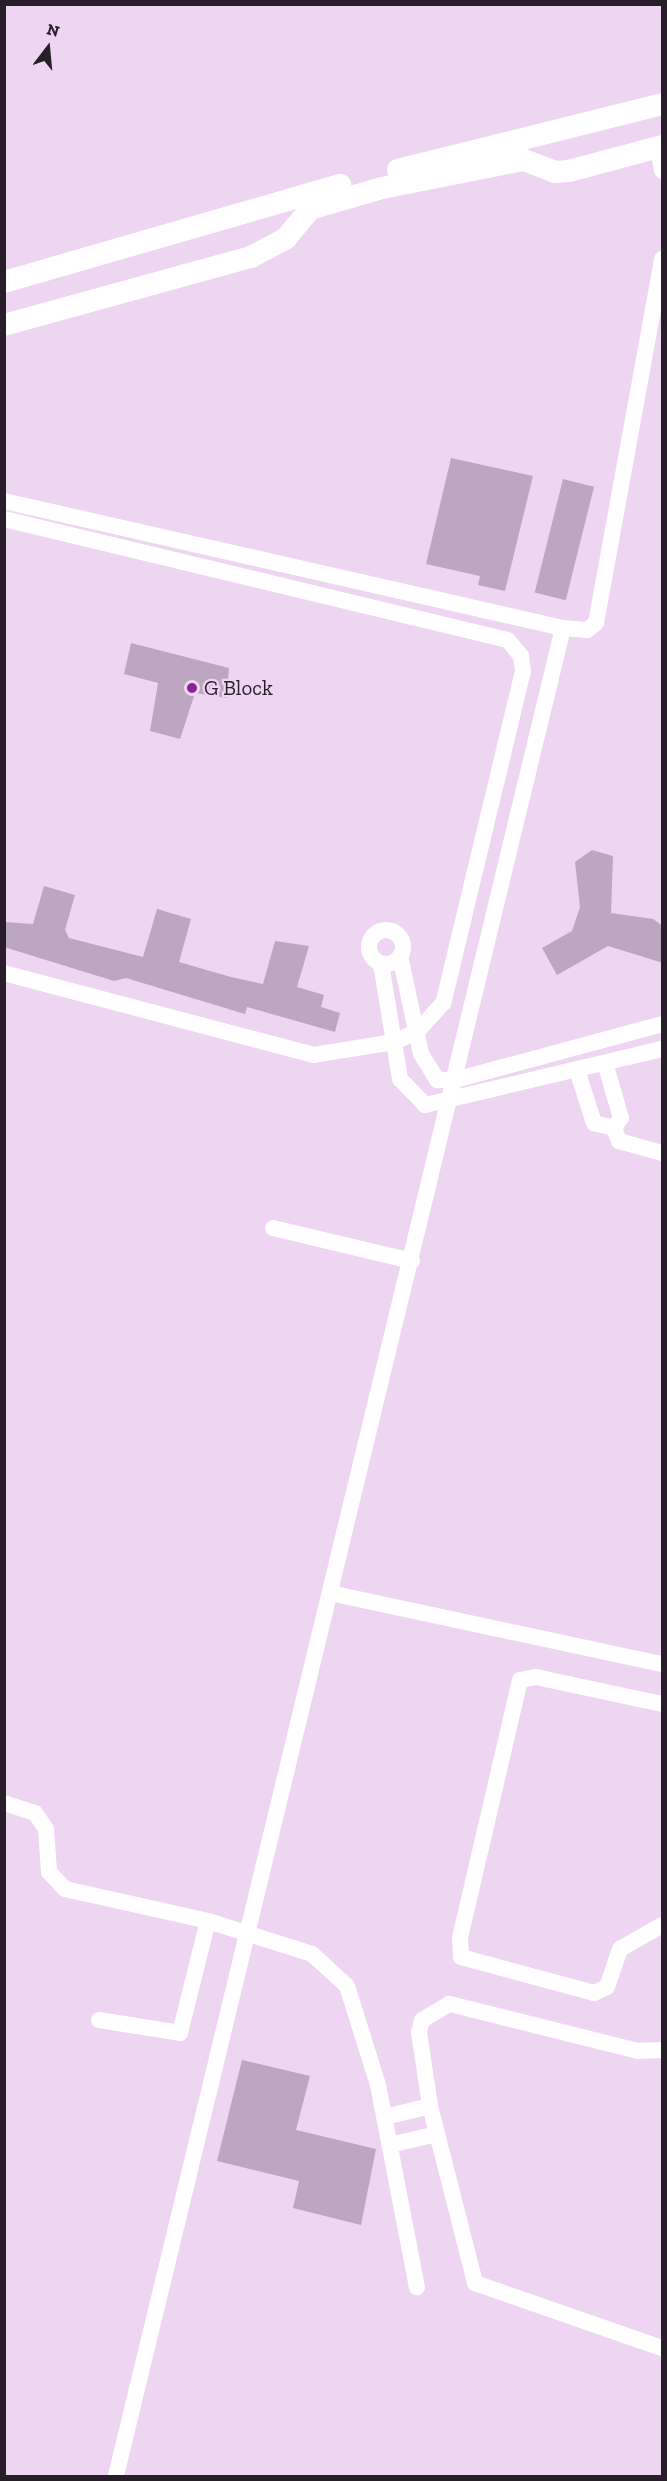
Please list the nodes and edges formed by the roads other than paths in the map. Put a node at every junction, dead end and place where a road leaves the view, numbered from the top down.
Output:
1 (663, 104) edge
2 (661, 147) edge
3 (663, 171) edge
4 (663, 259) edge
5 (4, 282) edge
6 (4, 326) edge
7 (4, 501) edge
8 (4, 519) edge
9 (563, 628) junction
10 (400, 956) junction
11 (381, 963) junction
12 (4, 973) edge
13 (663, 1024) edge
14 (418, 1031) junction
15 (394, 1042) junction
16 (663, 1049) edge
17 (605, 1063) junction
18 (578, 1070) junction
19 (455, 1080) junction
20 (451, 1101) junction
21 (614, 1128) junction
22 (663, 1153) edge
23 (273, 1228) dead end
24 (412, 1260) junction
25 (330, 1593) junction
26 (663, 1664) edge
27 (663, 1704) edge
28 (4, 1803) edge
29 (209, 1922) junction
30 (663, 1925) edge
31 (248, 1932) junction
32 (99, 2020) dead end
33 (663, 2050) edge
34 (430, 2106) junction
35 (385, 2117) junction
36 (437, 2134) junction
37 (390, 2145) junction
38 (417, 2287) dead end
39 (663, 2348) edge
40 (116, 2476) edge

1 - 5 street
2 - 3 street
2 - 6 street
4 - 9 street
7 - 9 street
8 - 14 street
9 - 19 street
10 - 11 street
10 - 11 street
10 - 14 street
11 - 15 street
12 - 15 street
13 - 19 street
14 - 15 street
14 - 19 street
15 - 20 street
16 - 17 street
17 - 18 street
17 - 21 street
18 - 20 street
18 - 21 street
19 - 20 street
20 - 24 street
21 - 22 street
23 - 24 street
24 - 25 street
25 - 26 street
25 - 31 street
27 - 30 street
28 - 29 street
29 - 31 street
29 - 32 street
31 - 35 street
31 - 40 street
33 - 34 street
34 - 35 street
34 - 36 street
35 - 37 street
36 - 37 street
36 - 39 street
37 - 38 street

